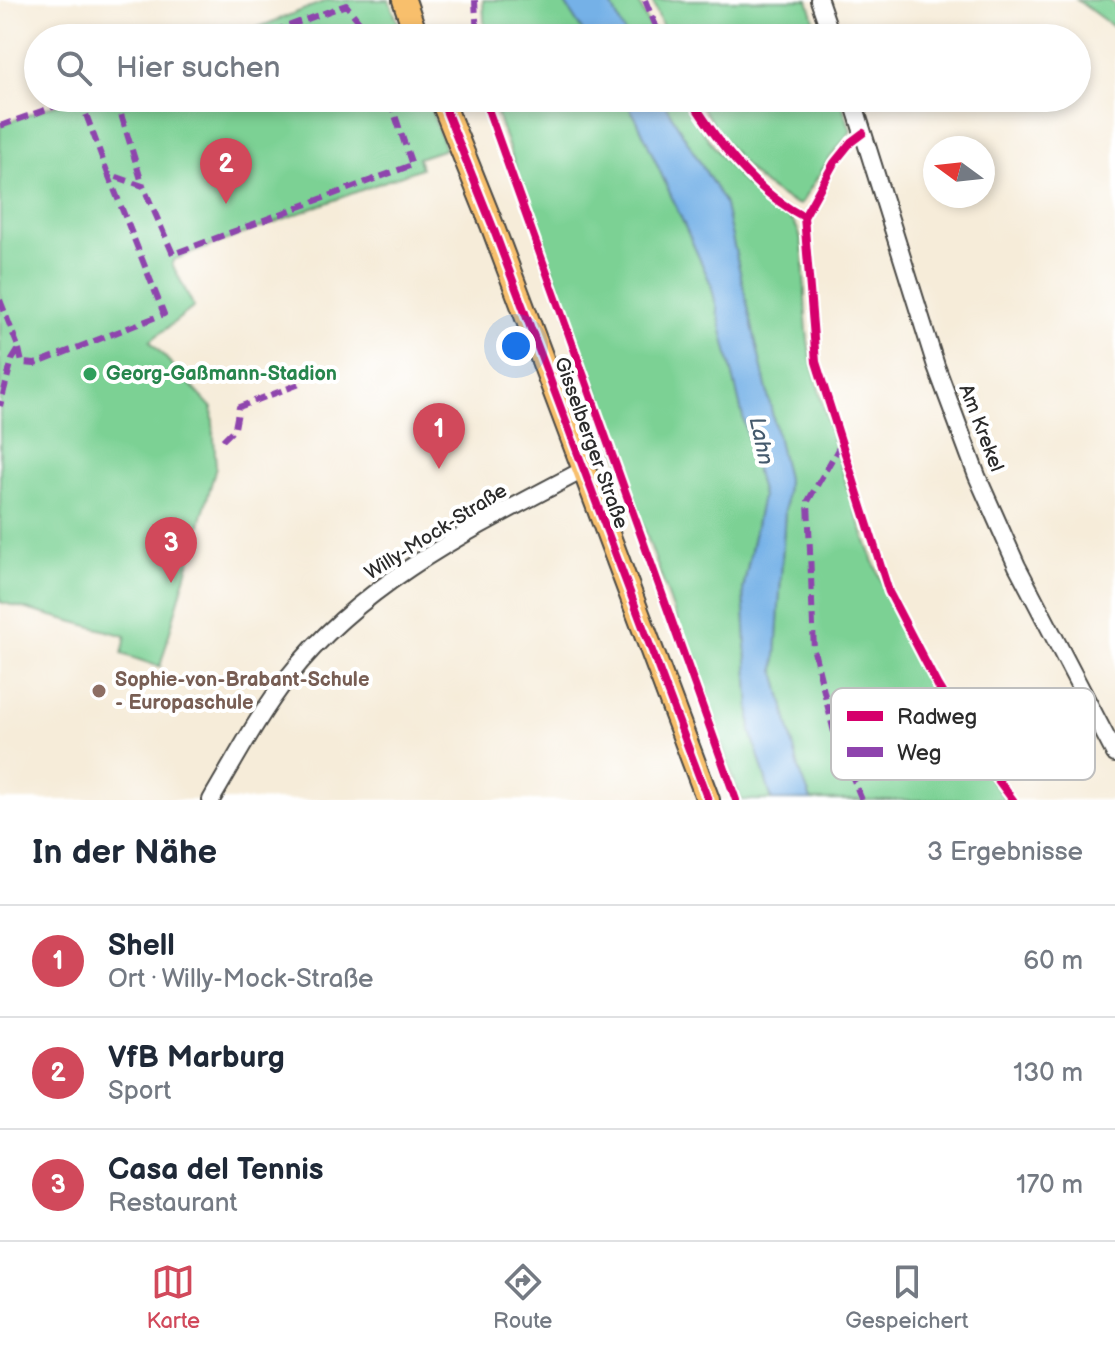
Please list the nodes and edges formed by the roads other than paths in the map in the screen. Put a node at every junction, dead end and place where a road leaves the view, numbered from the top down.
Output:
1 (404, 0) edge
2 (819, 0) edge
3 (412, 24) edge
4 (827, 24) edge
5 (447, 112) edge
6 (856, 112) edge
7 (583, 470) junction
8 (1081, 688) edge
9 (1095, 716) edge
10 (1115, 754) edge
11 (211, 800) edge
12 (708, 800) edge

1 - 3 main road
2 - 4 street
5 - 7 main road, Gisselberger Straße
6 - 8 street, Am Krekel
7 - 11 street, Willy-Mock-Straße
7 - 12 main road, Gisselberger Straße
9 - 10 street, Am Krekel

